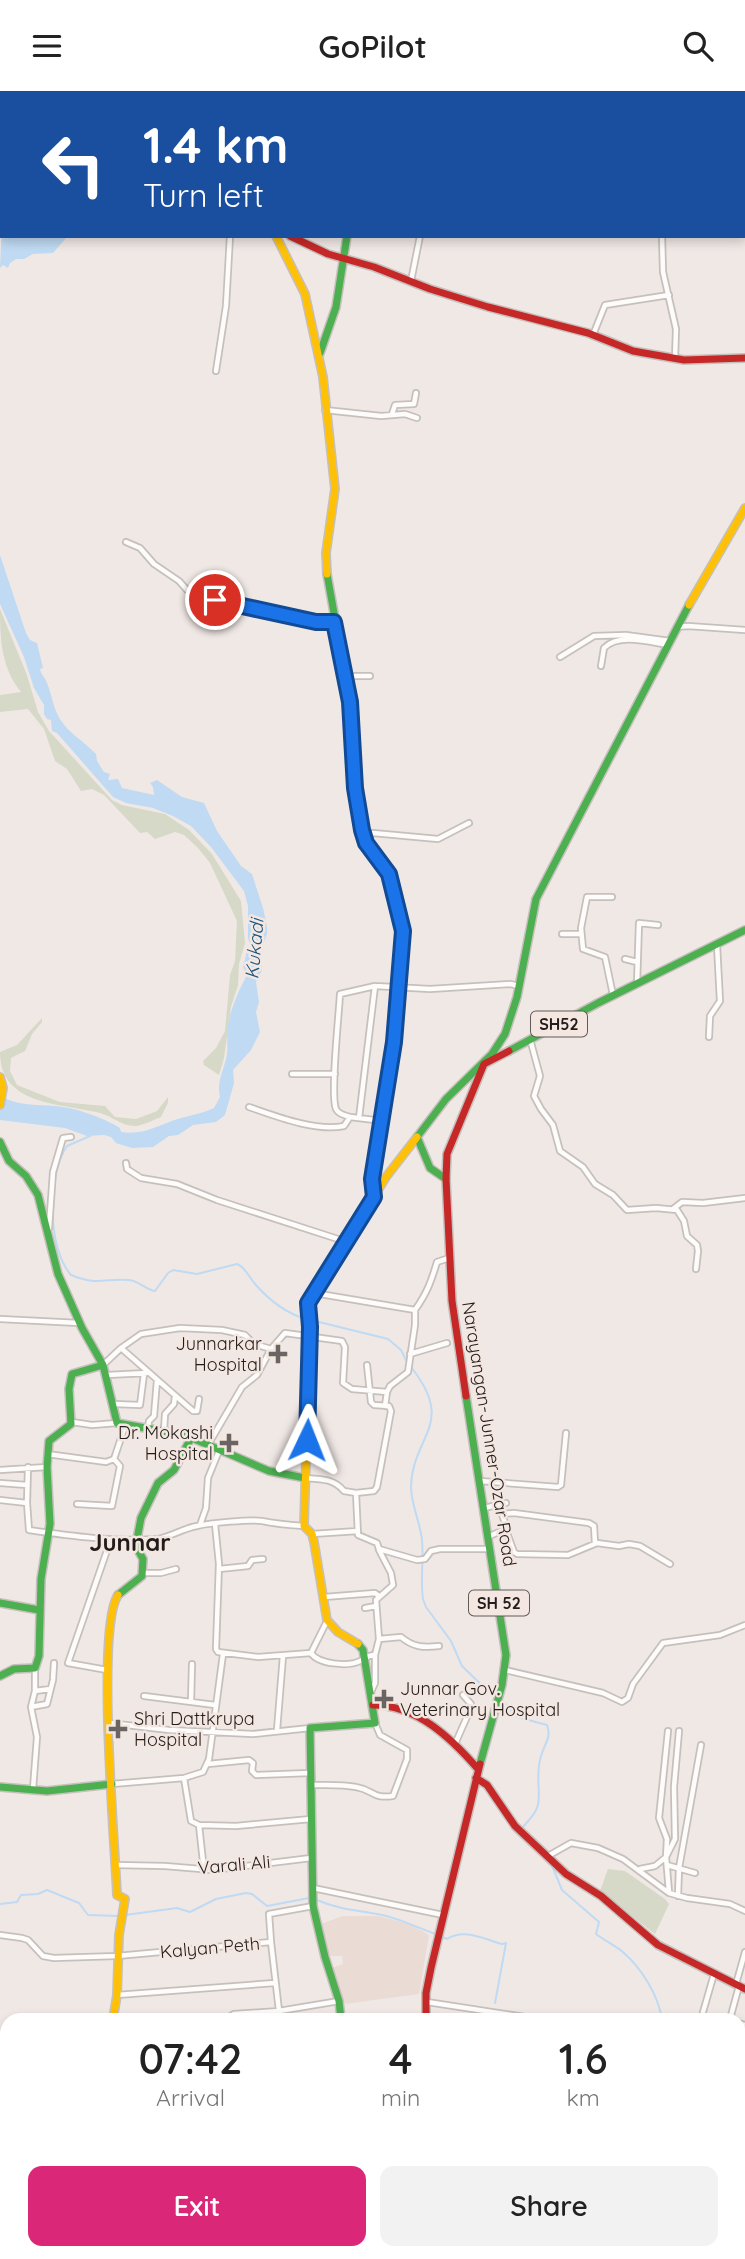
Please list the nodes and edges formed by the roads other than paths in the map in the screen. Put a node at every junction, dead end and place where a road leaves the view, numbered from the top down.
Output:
1 (230, 238) edge
2 (277, 238) edge
3 (295, 238) edge
4 (346, 238) edge
5 (420, 238) edge
6 (662, 238) edge
7 (344, 259) junction
8 (411, 281) junction
9 (669, 295) junction
10 (593, 335) junction
11 (320, 354) junction
12 (745, 358) edge
13 (675, 359) junction
14 (216, 371) dead end
15 (416, 393) dead end
16 (325, 410) junction
17 (392, 414) junction
18 (417, 418) dead end
19 (745, 508) edge
20 (125, 543) dead end
21 (334, 622) junction
22 (676, 627) junction
23 (745, 630) edge
24 (669, 643) junction
25 (560, 657) dead end
26 (601, 666) dead end
27 (370, 676) dead end
28 (346, 680) junction
29 (468, 823) dead end
30 (364, 837) junction
31 (612, 897) dead end
32 (658, 925) dead end
33 (745, 930) edge
34 (581, 934) junction
35 (562, 935) dead end
36 (717, 945) junction
37 (625, 959) dead end
38 (638, 962) junction
39 (637, 985) junction
40 (375, 986) junction
41 (518, 986) junction
42 (398, 987) junction
43 (613, 996) junction
44 (709, 1037) dead end
45 (530, 1039) junction
46 (484, 1064) junction
47 (292, 1074) dead end
48 (335, 1074) junction
49 (0, 1077) edge
50 (0, 1105) edge
51 (248, 1107) dead end
52 (350, 1117) junction
53 (359, 1118) junction
54 (383, 1121) junction
55 (71, 1137) dead end
56 (417, 1137) junction
57 (0, 1142) edge
58 (126, 1163) dead end
59 (446, 1179) junction
60 (374, 1197) junction
61 (745, 1198) edge
62 (673, 1209) junction
63 (344, 1241) junction
64 (50, 1243) junction
65 (449, 1258) junction
66 (696, 1269) dead end
67 (313, 1292) junction
68 (415, 1310) junction
69 (0, 1319) edge
70 (79, 1323) junction
71 (310, 1337) junction
72 (447, 1343) dead end
73 (121, 1348) junction
74 (271, 1349) junction
75 (409, 1355) junction
76 (103, 1365) junction
77 (367, 1365) dead end
78 (152, 1373) junction
79 (144, 1374) junction
80 (106, 1375) junction
81 (157, 1379) junction
82 (369, 1391) junction
83 (387, 1392) junction
84 (175, 1395) junction
85 (199, 1399) dead end
86 (114, 1404) junction
87 (385, 1406) junction
88 (72, 1422) junction
89 (117, 1423) junction
90 (125, 1426) junction
91 (148, 1429) junction
92 (164, 1431) junction
93 (566, 1433) dead end
94 (191, 1438) junction
95 (208, 1444) junction
96 (219, 1451) junction
97 (47, 1454) junction
98 (114, 1459) junction
99 (28, 1467) junction
100 (47, 1467) junction
101 (0, 1470) edge
102 (305, 1478) junction
103 (479, 1481) junction
104 (0, 1483) edge
105 (27, 1485) junction
106 (356, 1493) junction
107 (0, 1500) edge
108 (27, 1503) junction
109 (506, 1503) dead end
110 (77, 1504) dead end
111 (495, 1505) junction
112 (483, 1508) junction
113 (502, 1514) junction
114 (215, 1524) junction
115 (200, 1525) junction
116 (304, 1525) junction
117 (506, 1530) junction
118 (358, 1531) junction
119 (49, 1532) junction
120 (312, 1534) junction
121 (488, 1537) junction
122 (111, 1539) junction
123 (137, 1539) junction
124 (595, 1543) junction
125 (379, 1549) junction
126 (489, 1549) junction
127 (263, 1559) dead end
128 (670, 1564) dead end
129 (176, 1569) dead end
130 (219, 1569) junction
131 (143, 1573) junction
132 (379, 1596) junction
133 (324, 1597) junction
134 (0, 1603) edge
135 (376, 1606) junction
136 (365, 1608) dead end
137 (39, 1610) junction
138 (327, 1620) junction
139 (745, 1625) edge
140 (379, 1639) junction
141 (439, 1646) dead end
142 (311, 1653) junction
143 (223, 1654) junction
144 (375, 1655) junction
145 (282, 1656) junction
146 (363, 1657) junction
147 (54, 1663) dead end
148 (192, 1664) dead end
149 (35, 1668) junction
150 (14, 1669) junction
151 (0, 1670) edge
152 (107, 1670) junction
153 (505, 1670) junction
154 (0, 1676) edge
155 (50, 1689) junction
156 (35, 1691) junction
157 (370, 1693) junction
158 (463, 1695) dead end
159 (144, 1696) dead end
160 (191, 1702) junction
161 (215, 1705) junction
162 (373, 1705) junction
163 (31, 1707) junction
164 (109, 1723) junction
165 (375, 1723) junction
166 (310, 1728) junction
167 (277, 1730) junction
168 (668, 1731) dead end
169 (679, 1731) dead end
170 (211, 1732) junction
171 (455, 1744) junction
172 (701, 1745) dead end
173 (208, 1764) junction
174 (478, 1769) junction
175 (310, 1773) junction
176 (184, 1778) junction
177 (477, 1778) junction
178 (112, 1784) junction
179 (311, 1785) junction
180 (0, 1787) edge
181 (33, 1789) junction
182 (311, 1819) junction
183 (199, 1825) junction
184 (548, 1856) junction
185 (666, 1857) junction
186 (311, 1858) junction
187 (116, 1865) junction
188 (667, 1865) junction
189 (679, 1868) junction
190 (639, 1869) junction
191 (204, 1871) junction
192 (695, 1873) dead end
193 (313, 1888) junction
194 (669, 1893) junction
195 (678, 1896) junction
196 (313, 1906) junction
197 (745, 1911) edge
198 (443, 1915) junction
199 (0, 1935) edge
200 (271, 1942) junction
201 (745, 1952) edge
202 (117, 1956) junction
203 (714, 1974) junction
204 (275, 1983) junction
205 (740, 1987) edge
206 (117, 1995) junction
207 (339, 2001) junction
208 (426, 2002) junction
209 (279, 2011) junction
210 (114, 2013) edge
211 (245, 2013) edge
212 (340, 2013) edge
213 (426, 2013) edge
214 (484, 2013) edge
215 (703, 2013) edge
216 (732, 2013) edge

1 - 14 street
2 - 11 street
3 - 7 street
4 - 7 street
5 - 8 street
6 - 9 street
7 - 8 street
7 - 11 street
8 - 10 street
9 - 10 street
9 - 13 street
10 - 13 street
11 - 16 street
12 - 13 street
15 - 17 street
16 - 17 street
16 - 21 street
17 - 18 street
19 - 22 street
20 - 21 street
21 - 28 street
22 - 23 street
22 - 24 street
24 - 25 street
24 - 26 street
24 - 41 street
27 - 28 street
28 - 30 street
29 - 30 street
30 - 42 street
31 - 34 street
32 - 38 street
33 - 36 street, SH52
34 - 35 street
34 - 43 street
36 - 39 street, SH52
36 - 44 street
37 - 38 street
38 - 39 street
39 - 43 street, SH52
40 - 42 street
40 - 48 street
40 - 53 street
41 - 42 street
41 - 46 street
42 - 54 street
43 - 45 street, SH52
45 - 46 street, SH52
45 - 62 street
46 - 56 street
46 - 59 street, Narayangan-Junner-Ozar Road
47 - 48 street
48 - 52 street
49 - 50 street
51 - 52 street
52 - 53 street
53 - 54 street
54 - 60 street
55 - 64 street
56 - 59 street
56 - 60 street
57 - 64 street
58 - 63 street
59 - 65 street, Narayangan-Junner-Ozar Road / SH 52
60 - 63 street
61 - 62 street
62 - 66 street
63 - 67 street
64 - 70 street
65 - 68 street
65 - 103 street, Narayangan-Junner-Ozar Road / SH 52
67 - 68 street
67 - 71 street
68 - 75 street
69 - 70 street
70 - 76 street
71 - 74 street
71 - 82 street
71 - 102 street
72 - 75 street
73 - 74 street
73 - 76 street
73 - 78 street
74 - 95 street
75 - 83 street
76 - 80 street
76 - 88 street
77 - 82 street
78 - 79 street
78 - 81 street
79 - 80 street
79 - 86 street
80 - 86 street
81 - 84 street
81 - 91 street
82 - 83 street
82 - 87 street
83 - 87 street
84 - 85 street
84 - 92 street
86 - 89 street
87 - 106 street
88 - 89 street
88 - 97 street
89 - 90 street
90 - 91 street
90 - 98 street
91 - 92 street
92 - 94 street
93 - 103 street
94 - 95 street
94 - 123 street
95 - 96 street
96 - 102 street
96 - 115 street
97 - 98 street
97 - 100 street
98 - 110 street
99 - 100 street
99 - 101 street
99 - 105 street
100 - 119 street
102 - 106 street
102 - 116 street
103 - 112 street, Narayangan-Junner-Ozar Road / SH 52
104 - 105 street
105 - 108 street
106 - 118 street
107 - 108 street
108 - 119 street
109 - 111 street
111 - 112 street
111 - 113 street
112 - 121 street, Narayangan-Junner-Ozar Road / SH 52
113 - 117 street
113 - 124 street
114 - 115 street
114 - 116 street
114 - 130 street
115 - 123 street
116 - 120 street
117 - 121 street
117 - 124 street
118 - 120 street
118 - 125 street
119 - 122 street
119 - 137 street
120 - 133 street
121 - 126 street, Narayangan-Junner-Ozar Road / SH 52
122 - 123 street
122 - 152 street
123 - 131 street
124 - 128 street
125 - 126 street
125 - 132 street
126 - 153 street, Narayangan-Junner-Ozar Road / SH 52
127 - 130 street
129 - 131 street
130 - 143 street
131 - 152 street
132 - 133 street
132 - 135 street
133 - 138 street
134 - 137 street
135 - 136 street
135 - 140 street
137 - 149 street
138 - 142 street
138 - 146 street
139 - 153 street
140 - 141 street
140 - 144 street
142 - 145 street
142 - 146 street
143 - 145 street
143 - 161 street
144 - 146 street
144 - 157 street
145 - 167 street
146 - 157 street
147 - 155 street
148 - 160 street
149 - 150 street
149 - 156 street
150 - 151 street
150 - 154 street
152 - 164 street
153 - 174 street, Narayangan-Junner-Ozar Road / SH 52
155 - 156 street
155 - 163 street
156 - 163 street
157 - 162 street
158 - 171 street
159 - 160 street
160 - 161 street
161 - 170 street
162 - 165 street
162 - 171 street
163 - 181 street
164 - 170 street
164 - 178 street
165 - 166 street
165 - 179 street
166 - 167 street
166 - 175 street
167 - 170 street
168 - 185 street
169 - 185 street
170 - 173 street
171 - 174 street
172 - 189 street
173 - 175 street
173 - 176 street
174 - 177 street, Narayangan-Junner-Ozar Road / SH 52
175 - 179 street
176 - 178 street
176 - 183 street
177 - 184 street
177 - 198 street, Narayangan-Junner-Ozar Road / SH 52
178 - 181 street
178 - 187 street
179 - 182 street
180 - 181 street
182 - 183 street
182 - 186 street
183 - 191 street
184 - 190 street
184 - 203 street
185 - 188 street
185 - 190 street
186 - 191 street, Varali Ali
186 - 193 street
187 - 191 street, Varali Ali
187 - 202 street
188 - 189 street
188 - 194 street
189 - 192 street
189 - 195 street
190 - 194 street
193 - 196 street
193 - 198 street
194 - 195 street
195 - 197 street
196 - 200 street, Kalyan Peth
196 - 207 street
198 - 208 street, Narayangan-Junner-Ozar Road / SH 52
199 - 202 street, Kalyan Peth
200 - 202 street, Kalyan Peth
200 - 204 street
201 - 205 street
202 - 206 street
203 - 205 street
203 - 215 street
204 - 206 street
204 - 209 street
205 - 216 street
206 - 210 street
207 - 209 street
207 - 212 street
208 - 213 street, Narayangan-Junner-Ozar Road / SH 52
208 - 214 street
209 - 211 street

